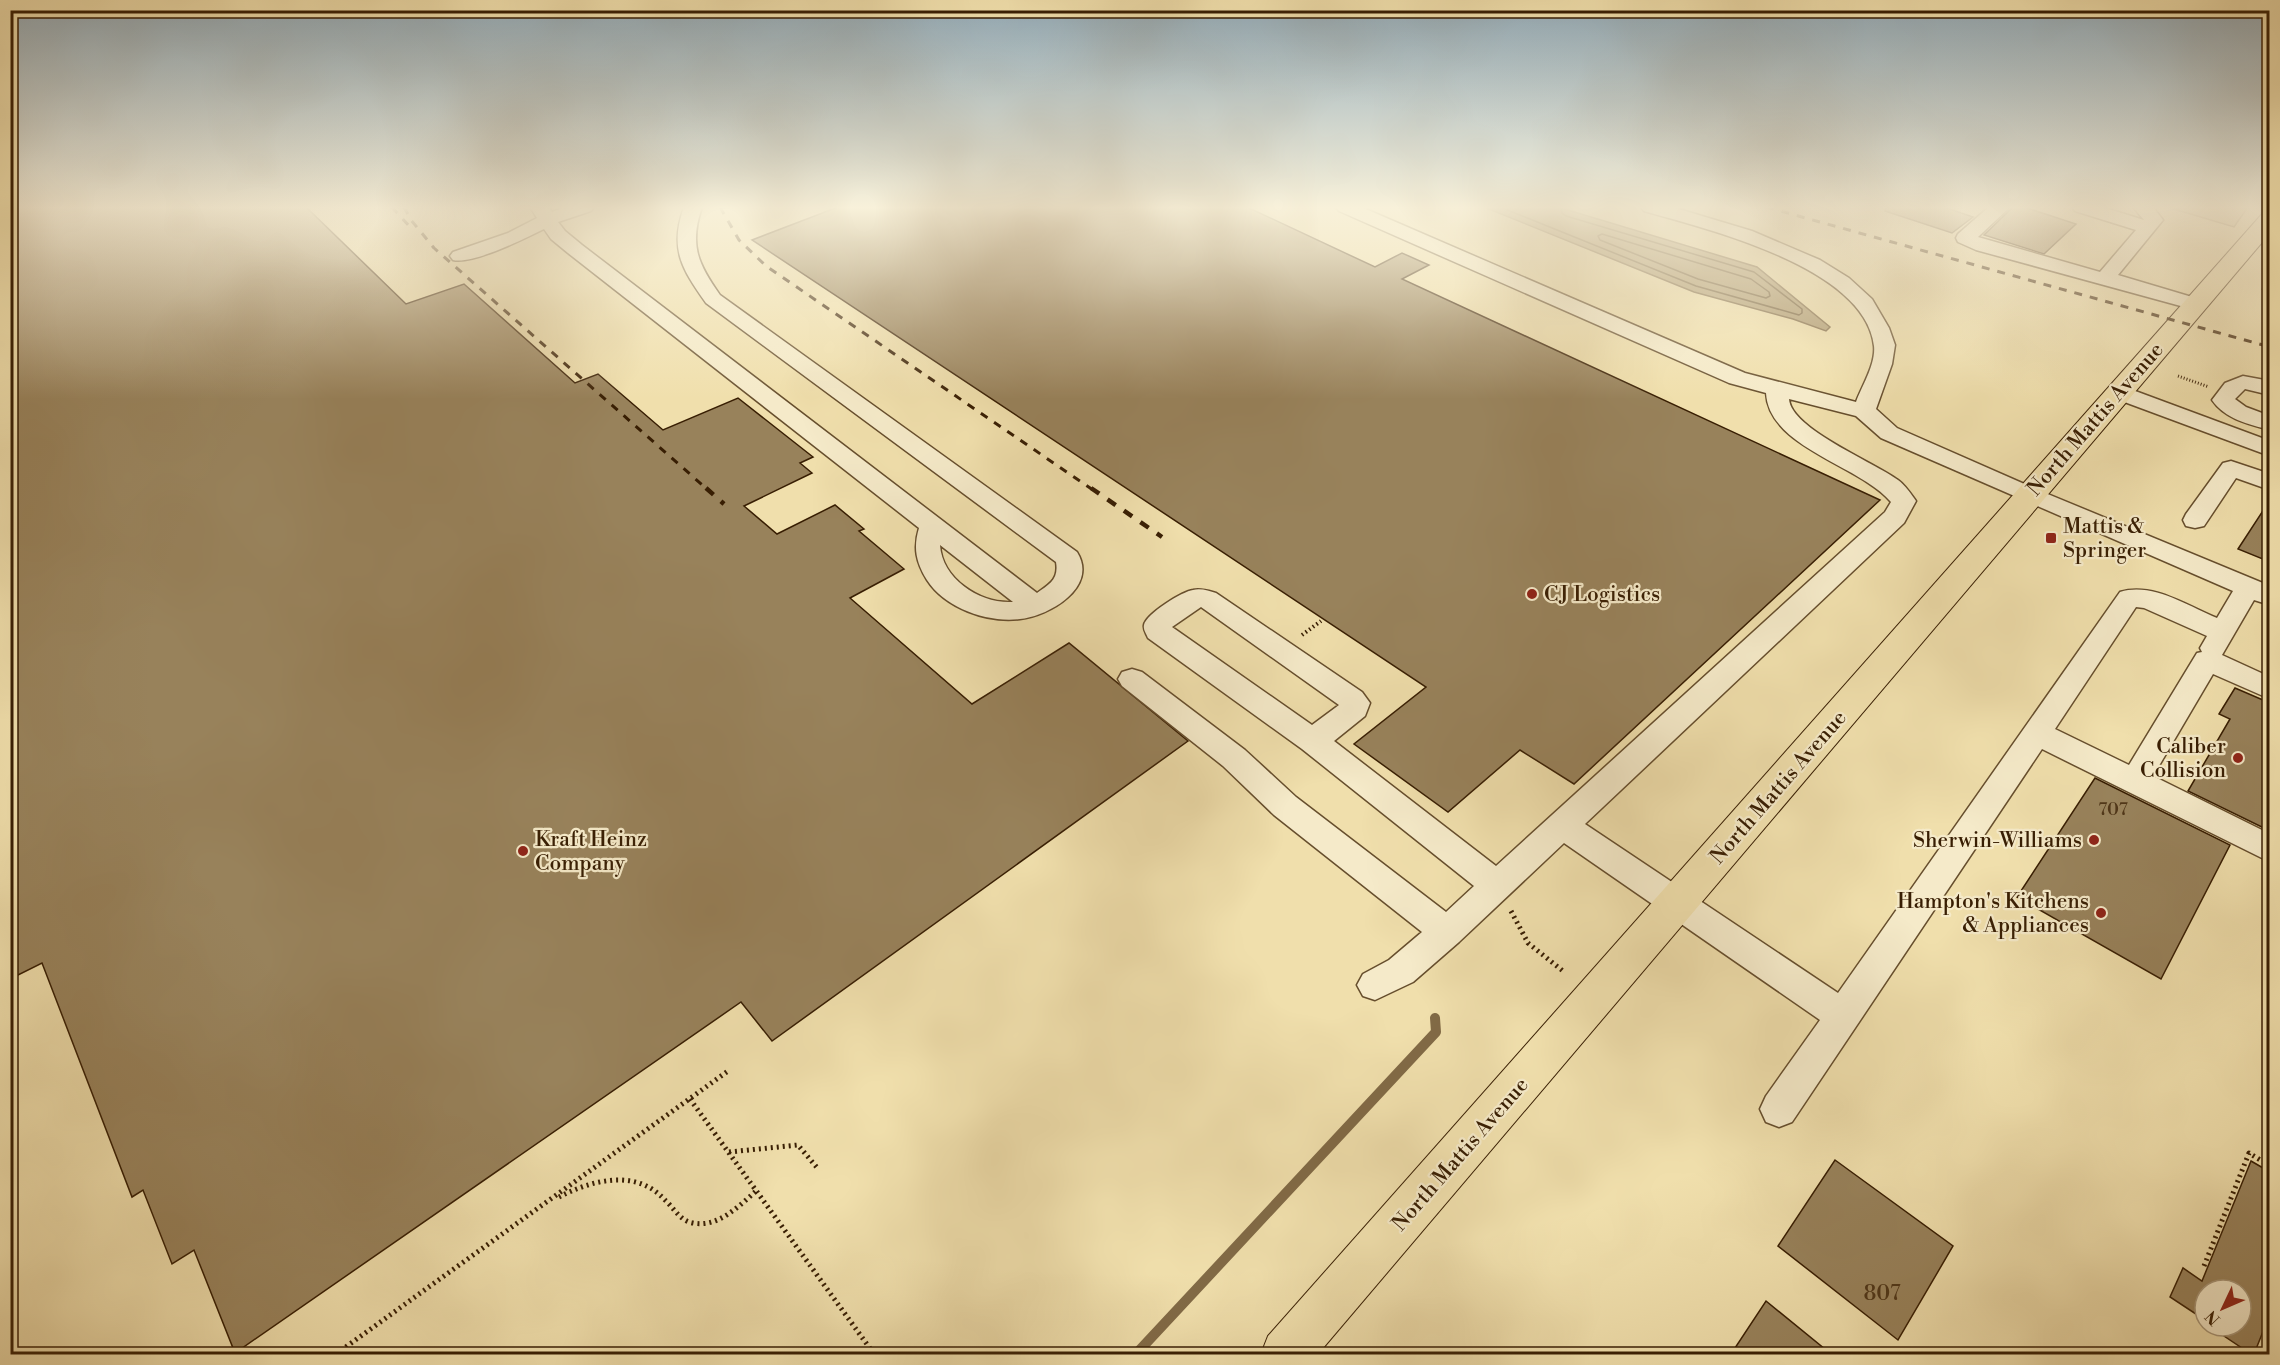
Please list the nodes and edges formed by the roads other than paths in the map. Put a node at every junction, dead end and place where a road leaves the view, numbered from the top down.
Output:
1 (603, 271) edge
2 (693, 271) edge
3 (1491, 271) edge
4 (1823, 271) edge
5 (2070, 271) edge
6 (2111, 271) edge
7 (2224, 271) edge
8 (2105, 278) junction
9 (2195, 304) junction
10 (2268, 388) edge
11 (1777, 389) junction
12 (2119, 392) junction
13 (1864, 411) junction
14 (2270, 423) edge
15 (2259, 445) edge
16 (2231, 468) junction
17 (2270, 483) edge
18 (2029, 495) junction
19 (2195, 520) dead end
20 (932, 526) junction
21 (2259, 591) edge
22 (1036, 606) junction
23 (2223, 632) junction
24 (2207, 660) junction
25 (1132, 679) dead end
26 (2270, 689) edge
27 (2037, 733) junction
28 (1313, 741) junction
29 (2135, 781) junction
30 (1562, 825) junction
31 (2270, 849) edge
32 (1496, 885) junction
33 (1678, 904) junction
34 (1447, 932) junction
35 (1375, 985) dead end
36 (1842, 1016) junction
37 (1779, 1109) dead end
38 (1286, 1354) edge

1 - 20 street
2 - 22 street
3 - 11 street
4 - 13 street
5 - 8 street
6 - 8 street
7 - 9 main road, North Mattis Avenue
8 - 9 street
9 - 12 main road, North Mattis Avenue
10 - 14 street
11 - 13 street
11 - 30 street
12 - 15 street
12 - 18 main road, North Mattis Avenue
13 - 18 street
15 - 16 street
16 - 17 street
16 - 19 street
18 - 21 street
18 - 33 main road, North Mattis Avenue
20 - 22 street
20 - 22 street
21 - 23 street
23 - 24 street
23 - 27 street
24 - 26 street
24 - 29 street
25 - 34 street
27 - 29 street
27 - 36 street
28 - 28 street
28 - 32 street
29 - 31 street
30 - 32 street
30 - 33 street
32 - 34 street
33 - 36 street
33 - 38 main road, North Mattis Avenue
34 - 35 street
36 - 37 street

